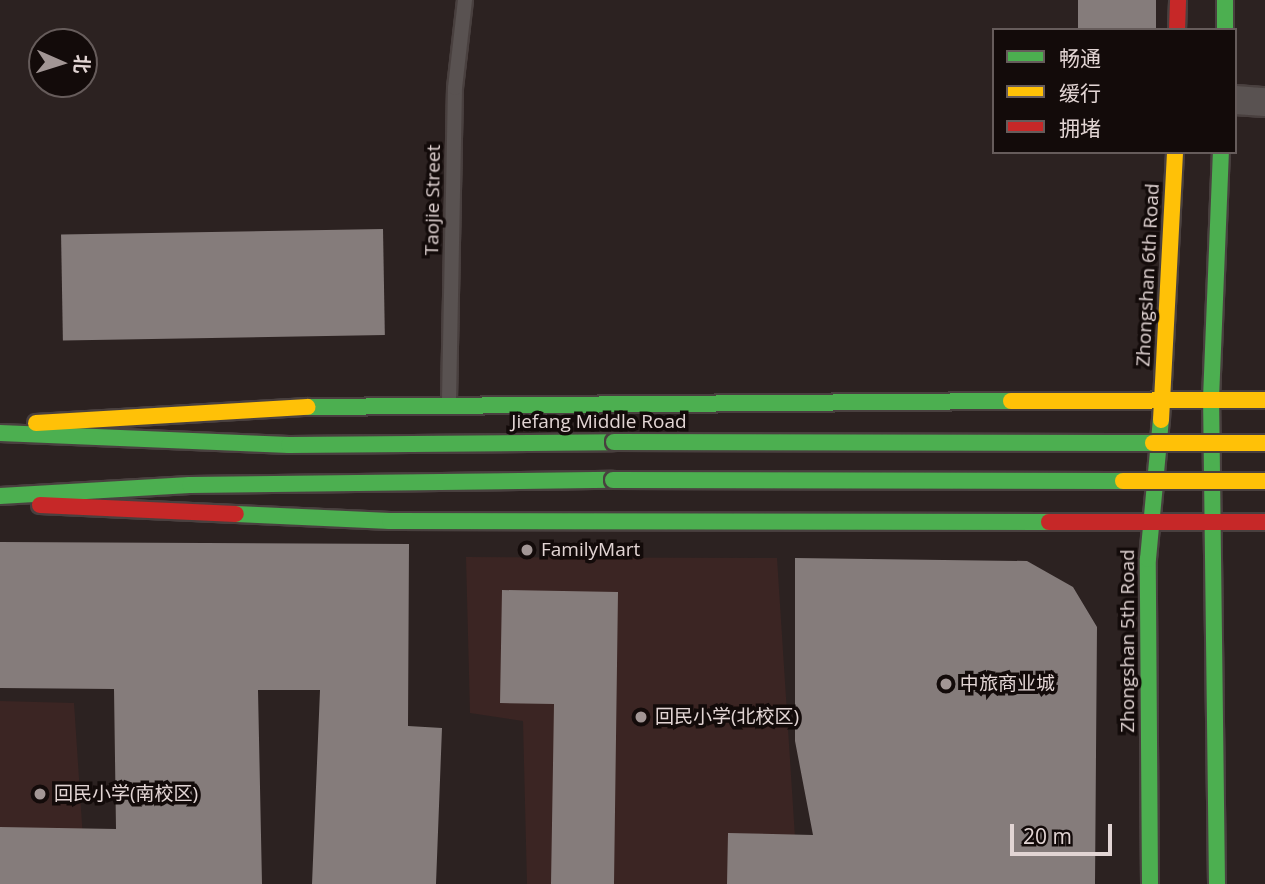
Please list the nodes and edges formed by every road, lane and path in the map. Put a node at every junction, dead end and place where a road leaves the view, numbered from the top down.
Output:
1 (465, 0) edge
2 (1178, 0) edge
3 (1225, 0) edge
4 (1177, 28) edge
5 (1225, 28) edge
6 (1237, 100) edge
7 (1265, 102) edge
8 (1175, 154) edge
9 (1221, 154) edge
10 (1163, 399) junction
11 (1210, 399) junction
12 (1265, 400) edge
13 (449, 402) junction
14 (0, 427) edge
15 (0, 433) edge
16 (1265, 443) edge
17 (1265, 481) edge
18 (0, 496) edge
19 (0, 502) edge
20 (1150, 520) junction
21 (1213, 522) junction
22 (1265, 522) edge
23 (1150, 884) edge
24 (1217, 884) edge

1 - 13 lane, Taojie Street
2 - 4 main road
3 - 5 main road
6 - 7 street
8 - 10 main road, Zhongshan 6th Road
9 - 11 main road
10 - 11 main road
10 - 13 main road
10 - 20 main road, Zhongshan 5th Road
11 - 12 main road
11 - 21 main road
13 - 14 main road
15 - 16 main road, Jiefang Middle Road, bridge
17 - 18 main road, bridge
19 - 20 main road
20 - 21 main road
20 - 23 main road, Zhongshan 5th Road
21 - 22 main road
21 - 24 main road

